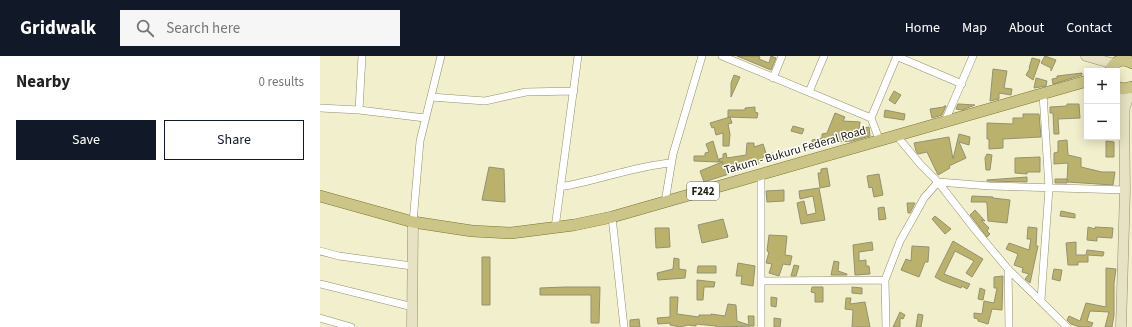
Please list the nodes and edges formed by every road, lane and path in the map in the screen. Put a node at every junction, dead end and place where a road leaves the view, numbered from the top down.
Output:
1 (362, 56) edge
2 (441, 56) edge
3 (578, 56) edge
4 (702, 56) edge
5 (722, 56) edge
6 (782, 56) edge
7 (824, 56) edge
8 (897, 56) edge
9 (973, 56) edge
10 (1087, 56) edge
11 (1131, 56) edge
12 (1132, 61) edge
13 (1115, 64) edge
14 (773, 78) junction
15 (1084, 83) edge
16 (962, 84) junction
17 (1132, 87) edge
18 (1120, 88) edge
19 (574, 92) junction
20 (809, 92) junction
21 (1043, 94) junction
22 (1120, 96) edge
23 (431, 97) junction
24 (320, 108) edge
25 (359, 110) junction
26 (1124, 111) junction
27 (425, 118) junction
28 (871, 118) junction
29 (945, 121) junction
30 (896, 135) junction
31 (879, 139) junction
32 (671, 163) junction
33 (761, 174) junction
34 (938, 182) junction
35 (560, 187) junction
36 (1049, 188) junction
37 (1125, 190) junction
38 (320, 196) edge
39 (664, 202) junction
40 (612, 217) junction
41 (413, 222) junction
42 (555, 228) junction
43 (320, 250) edge
44 (412, 266) junction
45 (1008, 269) junction
46 (885, 280) junction
47 (761, 281) junction
48 (320, 284) edge
49 (1041, 300) junction
50 (413, 307) junction
51 (320, 318) edge
52 (351, 327) edge
53 (412, 327) edge
54 (624, 327) edge
55 (761, 327) edge
56 (886, 327) edge
57 (1009, 327) edge
58 (1067, 327) edge
59 (1121, 327) edge

1 - 25 street
2 - 23 street
3 - 19 street
4 - 32 street
5 - 14 street
6 - 14 street
7 - 20 street
8 - 16 street
8 - 28 street
9 - 16 street
10 - 13 main road
11 - 12 main road
12 - 13 main road
14 - 20 street
15 - 21 main road, Takum - Bukuru Federal Road / F242
16 - 29 street
17 - 18 main road
17 - 26 main road
19 - 23 street
19 - 35 street
20 - 28 street
21 - 29 main road, Takum - Bukuru Federal Road / F242
21 - 36 street
22 - 26 main road
23 - 27 street
24 - 25 street
25 - 27 street
26 - 37 main road
27 - 41 street
28 - 31 street
29 - 30 main road, Takum - Bukuru Federal Road / F242
30 - 31 main road, Takum - Bukuru Federal Road / F242
30 - 34 street
31 - 33 main road, Takum - Bukuru Federal Road / F242
32 - 35 street
32 - 39 street
33 - 39 main road, Takum - Bukuru Federal Road / F242
33 - 47 street
34 - 36 street
34 - 45 street
34 - 46 street
35 - 42 street
36 - 37 street
36 - 49 street
37 - 59 main road
38 - 41 main road, Takum - Bukuru Federal Road / F242
39 - 40 main road, Takum - Bukuru Federal Road / F242
40 - 42 main road, Takum - Bukuru Federal Road / F242
40 - 54 street
41 - 42 main road, Takum - Bukuru Federal Road / F242
41 - 44 main road
43 - 44 street
44 - 50 main road
45 - 49 street
45 - 57 street
46 - 47 street
46 - 56 street
47 - 55 street
48 - 50 street
49 - 58 street
50 - 53 main road
51 - 52 street

